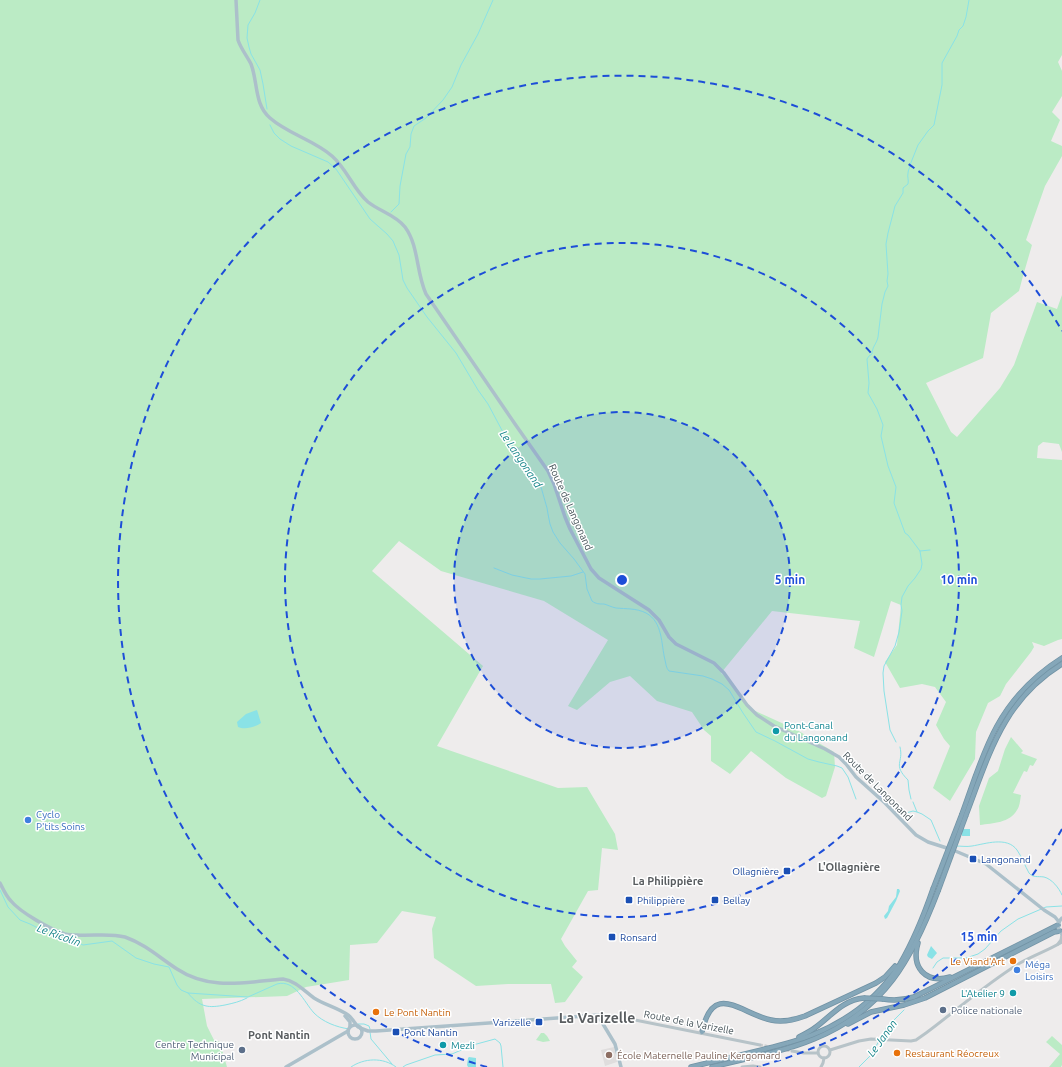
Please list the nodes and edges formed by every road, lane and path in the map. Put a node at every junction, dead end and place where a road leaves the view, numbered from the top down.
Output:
1 (236, 0) edge
2 (1062, 658) edge
3 (1062, 664) edge
4 (964, 814) junction
5 (0, 883) edge
6 (936, 890) junction
7 (1052, 915) junction
8 (1062, 917) edge
9 (1059, 924) junction
10 (1061, 933) edge
11 (920, 934) junction
12 (1062, 942) edge
13 (1057, 945) junction
14 (899, 964) junction
15 (958, 975) junction
16 (334, 1008) junction
17 (599, 1015) junction
18 (358, 1026) junction
19 (350, 1028) junction
20 (372, 1031) junction
21 (702, 1032) junction
22 (361, 1035) junction
23 (824, 1035) junction
24 (350, 1037) junction
25 (336, 1038) junction
26 (792, 1042) junction
27 (760, 1045) tunnel mouth
28 (830, 1050) junction
29 (792, 1051) tunnel mouth
30 (818, 1053) junction
31 (824, 1058) junction
32 (286, 1067) edge
33 (621, 1067) edge
34 (691, 1067) edge
35 (712, 1067) edge
36 (742, 1067) edge
37 (760, 1067) edge
38 (821, 1067) edge

1 - 7 main road, Route de Langonand
2 - 4 highway
3 - 4 highway
4 - 6 highway, bridge
5 - 16 main road
6 - 11 highway
6 - 14 highway
7 - 8 main road, Route de Langonand
7 - 9 main road, Route de Langonand
8 - 9 main road
9 - 10 main road
9 - 15 highway
10 - 13 street
10 - 23 highway
11 - 15 highway
11 - 23 highway
12 - 13 street
13 - 28 street
14 - 21 highway
14 - 26 highway
15 - 26 highway, bridge
16 - 18 main road
16 - 19 main road
17 - 20 main road, Route de la Varizelle
17 - 21 street, Route de la Varizelle
17 - 33 main road
18 - 19 main road
18 - 20 main road
18 - 22 main road
19 - 24 main road
19 - 25 main road
20 - 22 main road
21 - 27 street, Route de la Varizelle
22 - 24 main road
23 - 35 highway
24 - 25 main road
25 - 32 main road
26 - 34 highway
28 - 30 street
28 - 31 street
29 - 30 street
30 - 31 street
31 - 38 street
36 - 37 street

